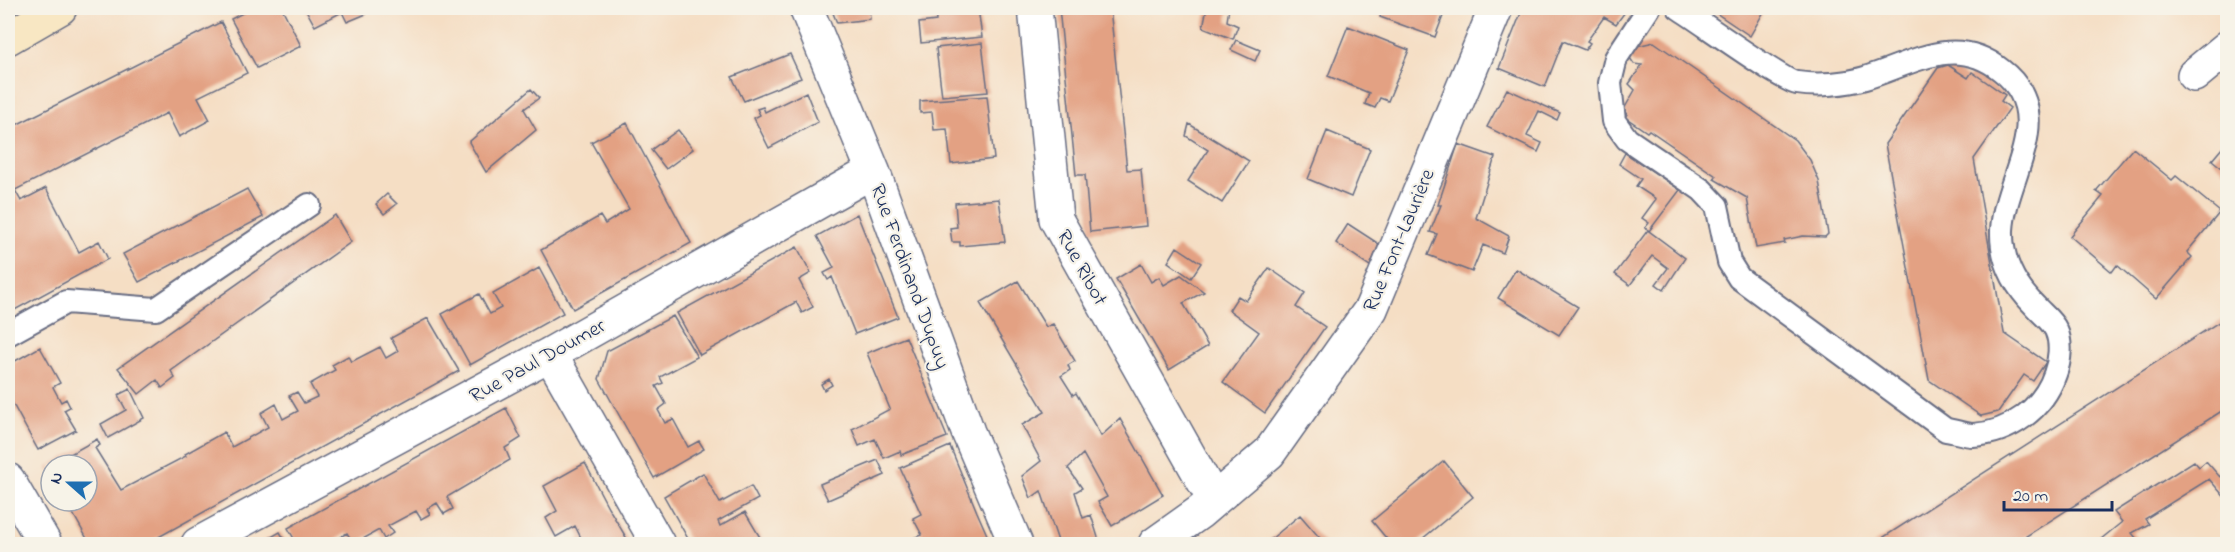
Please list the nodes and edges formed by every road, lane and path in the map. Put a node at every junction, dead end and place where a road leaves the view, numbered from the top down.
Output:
1 (60, 8) edge
2 (806, 8) edge
3 (1035, 8) edge
4 (1496, 8) edge
5 (1648, 8) edge
6 (1679, 8) edge
7 (8, 36) edge
8 (2228, 47) edge
9 (2194, 75) dead end
10 (873, 171) junction
11 (309, 205) dead end
12 (8, 334) edge
13 (550, 354) junction
14 (10, 489) edge
15 (1214, 500) junction
16 (45, 544) edge
17 (198, 544) edge
18 (658, 544) edge
19 (1016, 544) edge
20 (1155, 544) edge

1 - 7 main road
2 - 10 street, Rue Ferdinand Dupuy
3 - 15 street, Rue Ribot
4 - 15 street, Rue Font-Laurière
5 - 6 lane
8 - 9 street
10 - 13 street, Rue Paul Doumer
10 - 19 street, Rue Ferdinand Dupuy
11 - 12 lane
13 - 17 street, Rue Paul Doumer
13 - 18 street
14 - 16 street
15 - 20 street, Rue Font-Laurière

